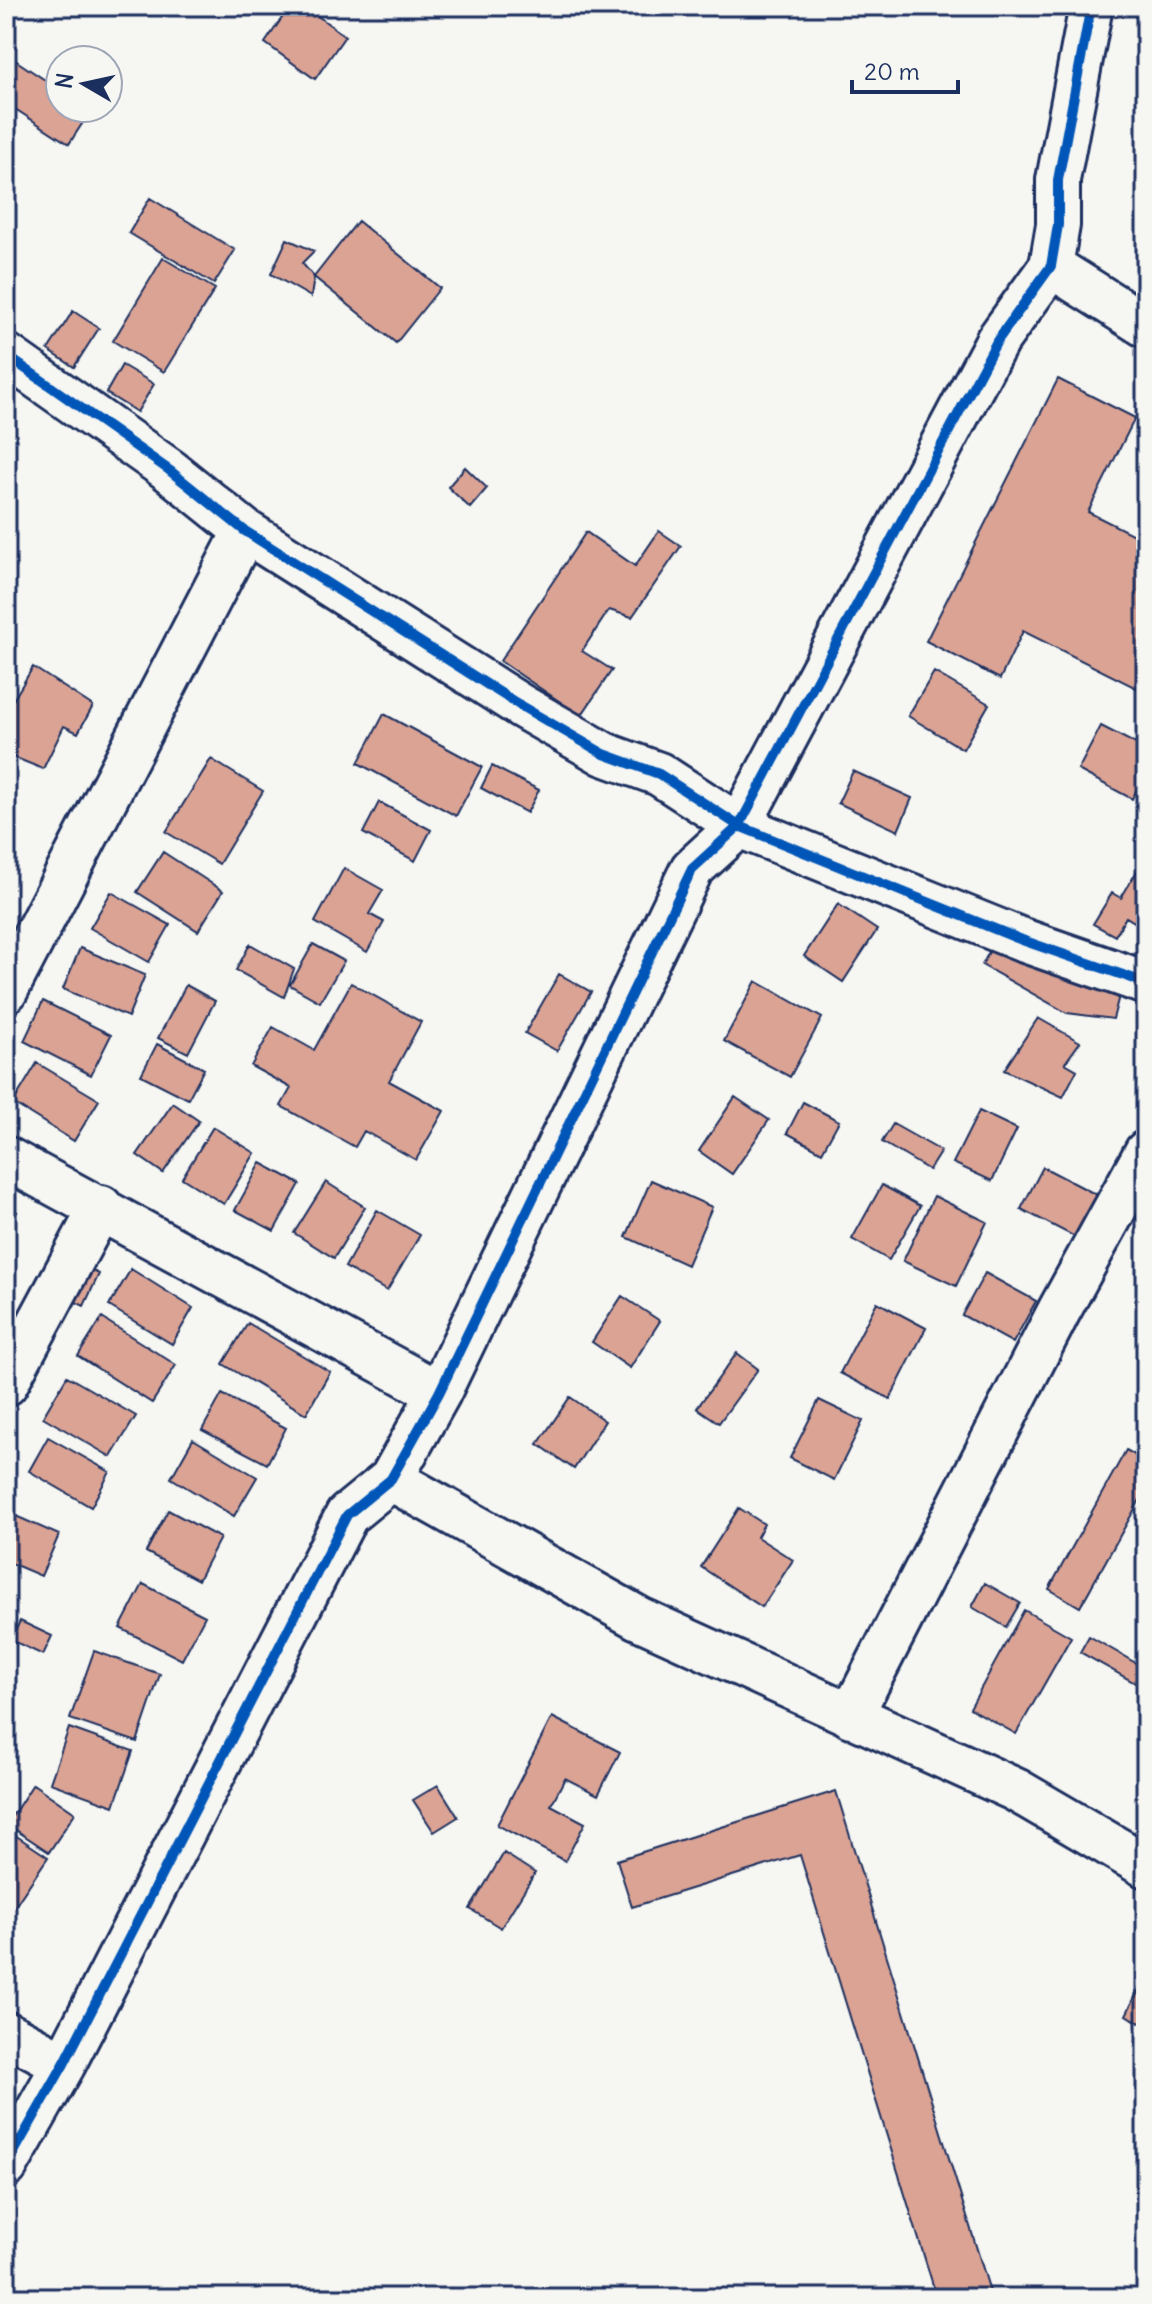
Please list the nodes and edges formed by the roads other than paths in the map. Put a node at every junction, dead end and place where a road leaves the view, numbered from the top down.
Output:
1 (1091, 6) edge
2 (1051, 266) junction
3 (1146, 326) edge
4 (6, 355) edge
5 (245, 531) junction
6 (739, 826) junction
7 (1146, 983) edge
8 (6, 991) edge
9 (1146, 1152) edge
10 (6, 1158) edge
11 (101, 1207) junction
12 (6, 1384) edge
13 (439, 1393) junction
14 (391, 1479) junction
15 (851, 1716) junction
16 (1146, 1866) edge
17 (6, 2033) edge
18 (64, 2064) junction
19 (6, 2166) edge

1 - 2 street
2 - 3 street
2 - 6 street
4 - 5 street
5 - 6 street
5 - 8 street
6 - 7 street
6 - 13 street
9 - 15 street
10 - 11 street
11 - 12 street
11 - 13 street
13 - 14 street
14 - 15 street
14 - 18 street
15 - 16 street
17 - 18 street
18 - 19 street

